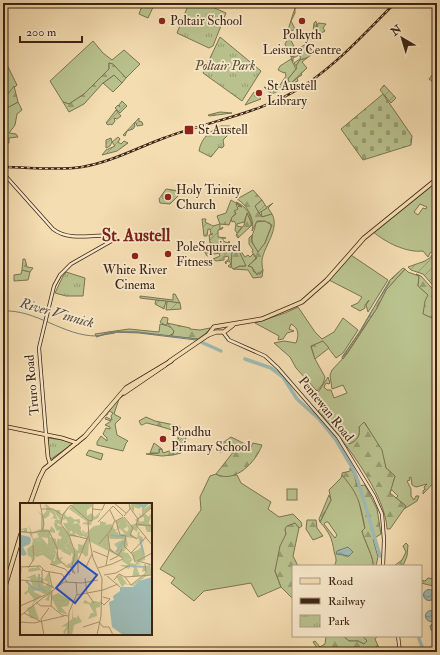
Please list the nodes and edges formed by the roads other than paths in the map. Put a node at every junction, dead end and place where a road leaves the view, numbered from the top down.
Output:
1 (3, 173) edge
2 (437, 178) edge
3 (224, 329) junction
4 (146, 376) junction
5 (118, 397) junction
6 (3, 426) edge
7 (46, 435) junction
8 (77, 443) junction
9 (50, 463) junction
10 (30, 503) edge
11 (20, 548) edge
12 (383, 565) edge
13 (3, 593) edge
14 (398, 637) edge
15 (400, 652) edge

1 - 7 main road, Truro Road
2 - 3 highway
3 - 4 highway
3 - 12 main road, Pentewan Road
4 - 5 highway
4 - 5 highway
5 - 8 highway
6 - 7 main road
7 - 8 main road
7 - 9 main road, Truro Road
8 - 9 highway
9 - 10 highway
11 - 13 highway
14 - 15 main road

